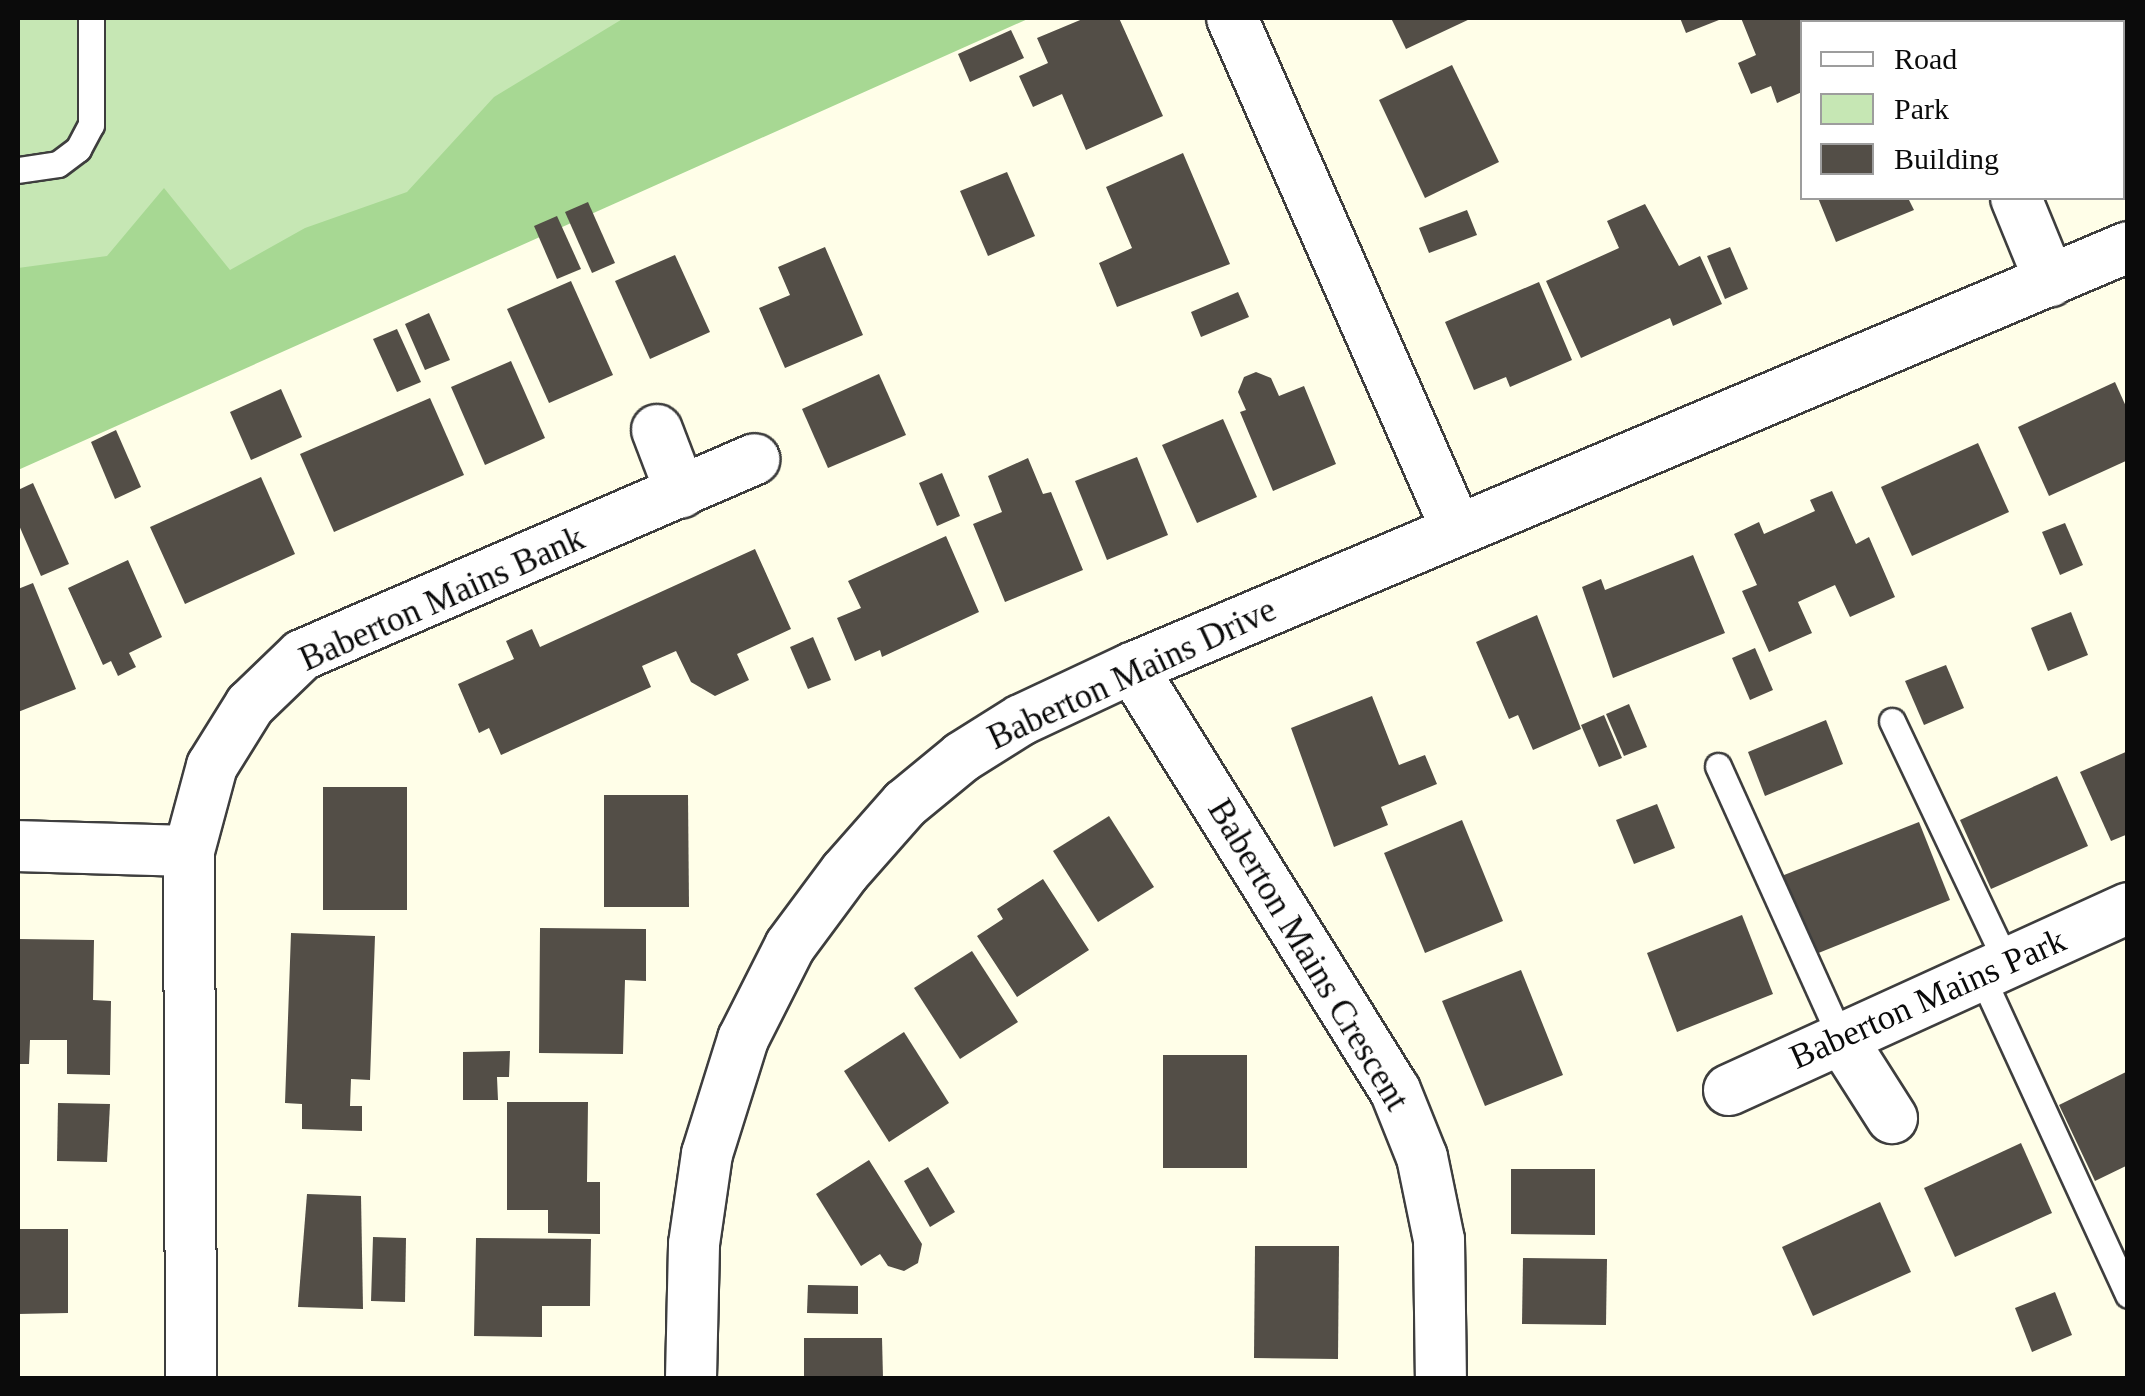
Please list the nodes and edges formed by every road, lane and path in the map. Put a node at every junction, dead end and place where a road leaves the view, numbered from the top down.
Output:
1 (91, 18) edge
2 (1238, 19) edge
3 (18, 170) edge
4 (2017, 200) edge
5 (2128, 247) edge
6 (2050, 281) junction
7 (657, 430) dead end
8 (754, 460) dead end
9 (681, 493) junction
10 (1456, 528) junction
11 (1132, 668) junction
12 (1892, 721) dead end
13 (1718, 766) dead end
14 (18, 846) edge
15 (190, 851) junction
16 (2128, 908) edge
17 (1994, 969) junction
18 (1841, 1038) junction
19 (1729, 1090) dead end
20 (1892, 1118) dead end
21 (2128, 1295) edge
22 (192, 1378) edge
23 (691, 1378) edge
24 (1442, 1378) edge

1 - 3 lane
2 - 10 street
4 - 6 street
5 - 6 street, Baberton Mains Drive
6 - 10 street, Baberton Mains Drive
7 - 9 street
8 - 9 street, Baberton Mains Bank
9 - 15 street, Baberton Mains Bank
10 - 11 street, Baberton Mains Drive
11 - 23 street, Baberton Mains Drive
11 - 24 street, Baberton Mains Crescent
12 - 17 lane
13 - 18 lane
14 - 15 street
15 - 22 street, Baberton Mains Bank
16 - 17 street, Baberton Mains Park
17 - 18 street, Baberton Mains Park
17 - 21 lane
18 - 19 street, Baberton Mains Park
18 - 20 street

